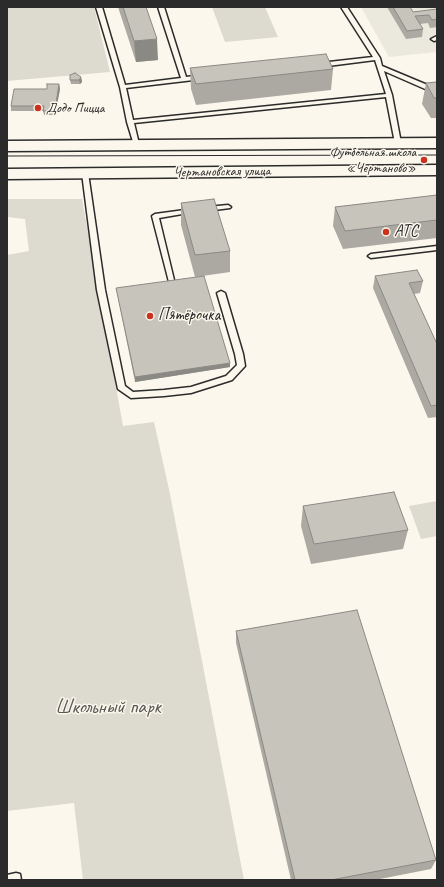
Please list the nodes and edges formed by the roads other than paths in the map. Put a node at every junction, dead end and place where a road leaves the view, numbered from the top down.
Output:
1 (99, 7) edge
2 (161, 7) edge
3 (344, 7) edge
4 (377, 58) junction
5 (315, 65) edge
6 (380, 67) junction
7 (213, 76) edge
8 (184, 79) junction
9 (123, 87) junction
10 (437, 90) edge
11 (388, 95) junction
12 (130, 122) junction
13 (398, 143) junction
14 (437, 143) edge
15 (136, 144) junction
16 (93, 145) junction
17 (7, 146) edge
18 (7, 170) edge
19 (437, 170) edge
20 (83, 173) junction
21 (7, 174) edge
22 (228, 207) dead end
23 (437, 248) edge
24 (371, 256) dead end
25 (171, 280) edge
26 (221, 293) dead end
27 (7, 880) edge
28 (16, 880) edge

1 - 9 lane
2 - 8 lane
3 - 4 lane
4 - 5 lane
4 - 6 lane
6 - 10 lane
6 - 11 lane
7 - 8 lane
8 - 9 lane
9 - 12 lane
11 - 12 lane
11 - 13 lane
12 - 15 lane
13 - 14 main road, Чертановская улица
13 - 15 main road, Чертановская улица
15 - 16 main road, Чертановская улица
16 - 17 main road, Чертановская улица
16 - 20 main road
17 - 18 main road
19 - 20 main road, Чертановская улица
20 - 21 main road, Чертановская улица
20 - 26 lane
22 - 25 lane
23 - 24 lane
27 - 28 lane

